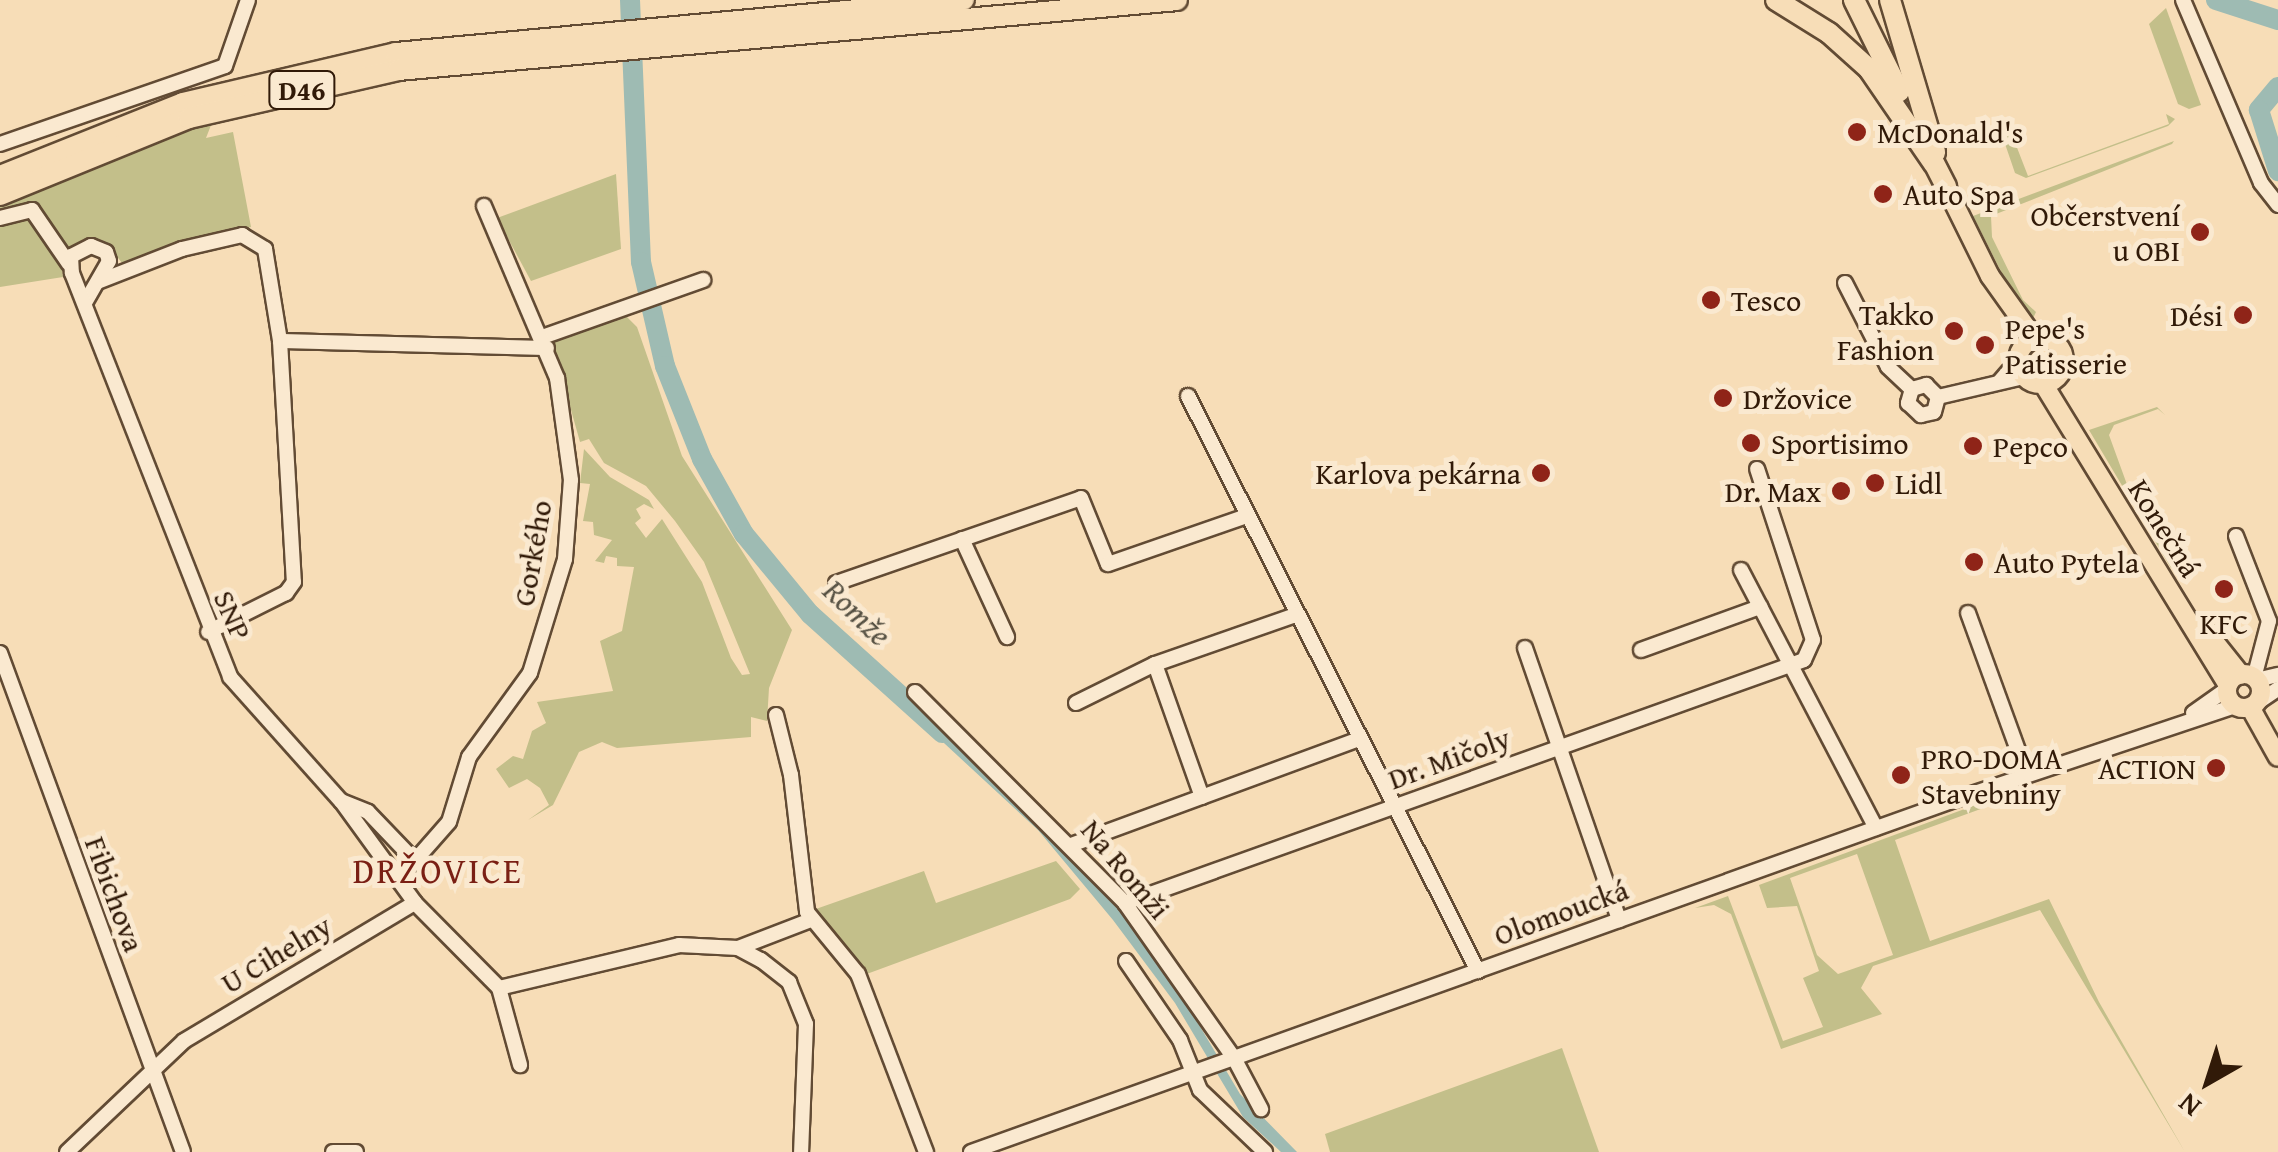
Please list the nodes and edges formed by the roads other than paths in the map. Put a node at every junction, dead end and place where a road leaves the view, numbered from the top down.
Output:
1 (248, 0) edge
2 (964, 0) edge
3 (1177, 0) edge
4 (1776, 0) edge
5 (1854, 0) edge
6 (1890, 0) edge
7 (2183, 0) edge
8 (642, 36) junction
9 (619, 38) junction
10 (0, 144) edge
11 (1934, 164) junction
12 (0, 176) edge
13 (1946, 188) junction
14 (0, 195) edge
15 (2278, 205) edge
16 (484, 206) dead end
17 (0, 218) edge
18 (69, 264) junction
19 (703, 280) dead end
20 (100, 282) junction
21 (1844, 283) dead end
22 (86, 301) junction
23 (280, 341) junction
24 (546, 342) junction
25 (2025, 356) junction
26 (2050, 382) junction
27 (1912, 389) junction
28 (1188, 396) dead end
29 (1938, 397) junction
30 (1757, 469) dead end
31 (1247, 516) junction
32 (2236, 536) dead end
33 (962, 539) junction
34 (1741, 570) dead end
35 (836, 582) dead end
36 (1760, 607) junction
37 (1968, 613) dead end
38 (1296, 615) junction
39 (208, 632) junction
40 (1007, 637) dead end
41 (1525, 648) dead end
42 (1641, 650) dead end
43 (0, 653) edge
44 (1155, 664) junction
45 (1791, 667) junction
46 (2278, 675) edge
47 (2243, 689) junction
48 (2278, 689) edge
49 (915, 692) dead end
50 (1076, 704) dead end
51 (776, 714) dead end
52 (1360, 739) junction
53 (1560, 747) junction
54 (2278, 757) edge
55 (2027, 775) junction
56 (1202, 797) junction
57 (340, 801) junction
58 (1394, 807) junction
59 (1876, 828) junction
60 (1071, 845) junction
61 (415, 861) junction
62 (398, 880) junction
63 (415, 902) junction
64 (1125, 903) junction
65 (811, 920) junction
66 (1620, 920) junction
67 (738, 948) junction
68 (1126, 961) dead end
69 (1478, 971) junction
70 (499, 988) junction
71 (1234, 1058) junction
72 (520, 1065) dead end
73 (151, 1071) junction
74 (1196, 1072) junction
75 (1261, 1109) dead end
76 (67, 1152) edge
77 (182, 1152) edge
78 (333, 1152) edge
79 (356, 1152) edge
80 (801, 1152) edge
81 (926, 1152) edge
82 (971, 1152) edge
83 (1265, 1152) edge

1 - 10 street
2 - 8 highway, D46
3 - 8 highway, D46
4 - 11 highway
5 - 11 highway
6 - 13 highway
7 - 15 street
8 - 9 highway, D46
9 - 12 highway, D46
9 - 14 highway, D46
11 - 13 highway
13 - 25 main road
16 - 24 street, Gorkého
17 - 18 street, SNP
18 - 20 street
18 - 22 street, SNP
19 - 24 street
20 - 22 street
20 - 23 street
21 - 27 street
22 - 39 street, SNP
23 - 24 street
23 - 39 street
24 - 61 street, Gorkého
25 - 26 main road
25 - 26 main road, Konečná
25 - 29 street
26 - 47 main road, Konečná
27 - 29 street
27 - 29 street
28 - 31 street
30 - 45 street
31 - 33 street
31 - 38 street
32 - 47 street, Konečná
33 - 35 street
33 - 40 street
34 - 36 street
36 - 42 street
36 - 45 street
37 - 55 street
38 - 44 street
38 - 52 street
39 - 57 street, SNP
41 - 53 street
43 - 73 street, Fibichova
44 - 50 street
44 - 56 street
45 - 53 street, Dr. Mičoly
45 - 59 street
46 - 47 street, Olomoucká
47 - 48 street, Olomoucká
47 - 54 main road
47 - 55 street, Olomoucká
49 - 60 street, Na Romži
51 - 65 street
52 - 56 street
52 - 58 street
53 - 58 street, Dr. Mičoly
53 - 66 street
55 - 59 street, Olomoucká
56 - 60 street
57 - 61 street
57 - 62 street, SNP
58 - 64 street, Dr. Mičoly
58 - 69 street
59 - 66 street, Olomoucká
60 - 64 street, Na Romži
61 - 62 street, Gorkého
62 - 63 street, SNP
63 - 70 street
63 - 73 street, U Cihelny
64 - 71 street, Na Romži
65 - 67 street
65 - 81 street
66 - 69 street, Olomoucká
67 - 70 street
67 - 80 street
68 - 74 street, Na Romži
69 - 71 street, Olomoucká
70 - 72 street
71 - 74 street, Olomoucká
71 - 75 street, Na Romži
73 - 76 street, U Cihelny
73 - 77 street, Fibichova
74 - 82 street, Olomoucká
74 - 83 street, Na Romži
78 - 79 street

